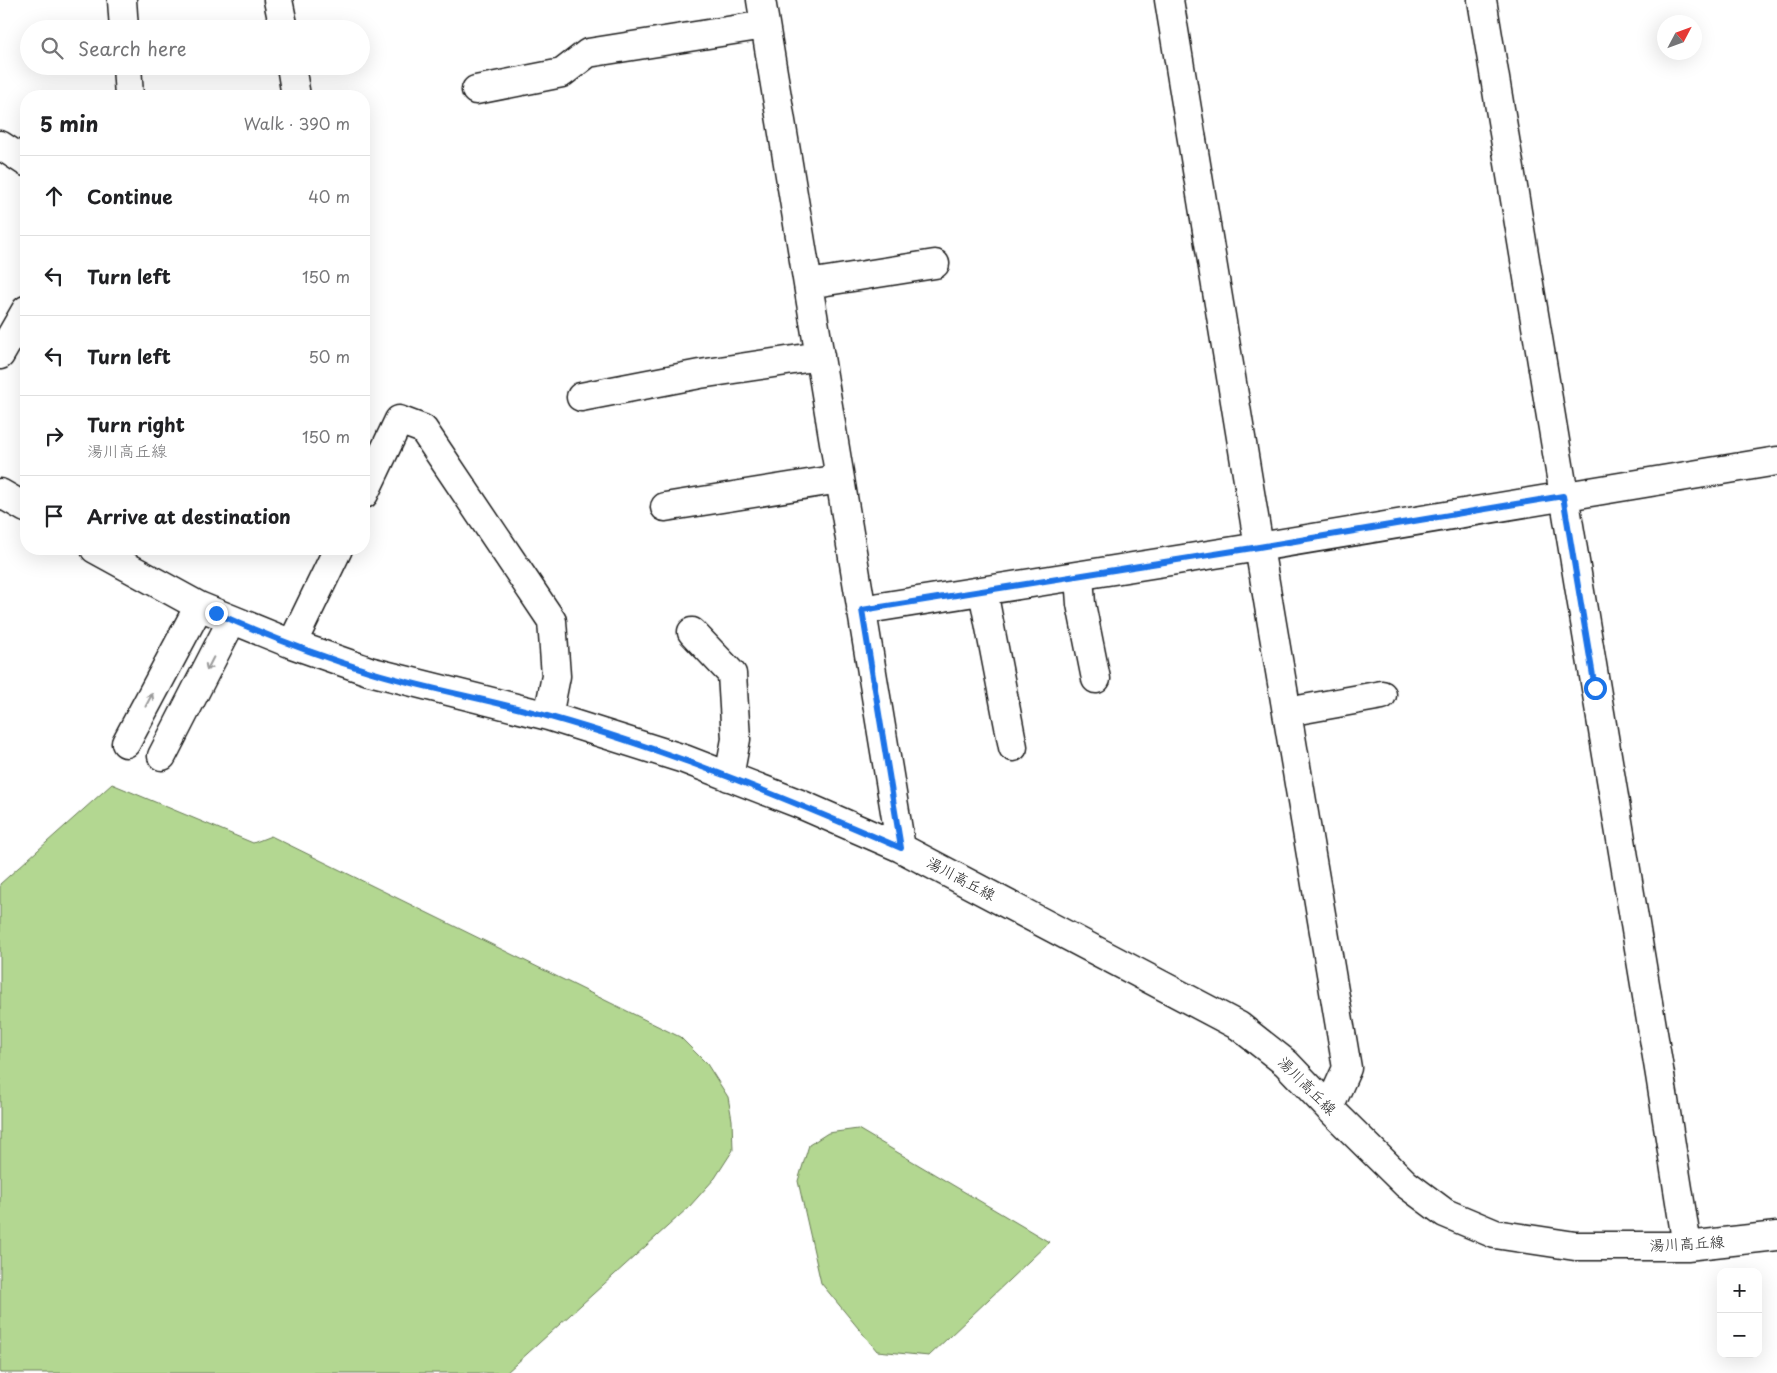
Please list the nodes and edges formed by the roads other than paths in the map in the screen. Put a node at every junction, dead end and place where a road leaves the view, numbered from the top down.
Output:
1 (122, 0) edge
2 (278, 0) edge
3 (1169, 0) edge
4 (1482, 0) edge
5 (763, 13) edge
6 (123, 20) edge
7 (282, 20) edge
8 (127, 75) edge
9 (292, 75) edge
10 (128, 90) edge
11 (295, 90) edge
12 (476, 90) dead end
13 (0, 146) edge
14 (20, 158) edge
15 (935, 264) dead end
16 (808, 284) junction
17 (20, 320) edge
18 (0, 355) edge
19 (820, 356) junction
20 (581, 397) dead end
21 (1777, 461) edge
22 (840, 479) junction
23 (370, 481) edge
24 (0, 493) edge
25 (1563, 496) junction
26 (20, 505) edge
27 (665, 507) dead end
28 (1259, 547) junction
29 (111, 555) edge
30 (335, 555) edge
31 (1079, 576) junction
32 (983, 591) junction
33 (200, 606) junction
34 (862, 610) junction
35 (232, 620) junction
36 (692, 632) dead end
37 (292, 644) junction
38 (1096, 680) dead end
39 (1382, 695) dead end
40 (1287, 712) junction
41 (548, 716) junction
42 (126, 743) dead end
43 (1013, 747) dead end
44 (162, 756) dead end
45 (729, 776) junction
46 (901, 848) junction
47 (1329, 1108) junction
48 (1777, 1236) edge
49 (1687, 1246) junction

1 - 6 street
2 - 7 street
3 - 28 street
4 - 25 street
5 - 12 street
5 - 16 street
8 - 10 street
9 - 11 street
13 - 14 street
15 - 16 street
16 - 19 street
17 - 18 street
19 - 20 street
19 - 22 street
21 - 25 street
22 - 27 street
22 - 34 street
23 - 41 street
24 - 26 street
25 - 28 street
25 - 49 street
28 - 31 street
28 - 40 street
29 - 33 street, 湯川高丘線
30 - 37 street
31 - 32 street
31 - 38 street
32 - 34 street
32 - 43 street
33 - 35 street, 湯川高丘線
42 -> 33 street
34 - 46 street
35 - 37 street, 湯川高丘線
35 -> 44 street
36 - 45 street
37 - 41 street, 湯川高丘線
39 - 40 street
40 - 47 street
41 - 45 street, 湯川高丘線
45 - 46 street, 湯川高丘線
46 - 47 street, 湯川高丘線
47 - 49 street, 湯川高丘線
48 - 49 street, 湯川高丘線

